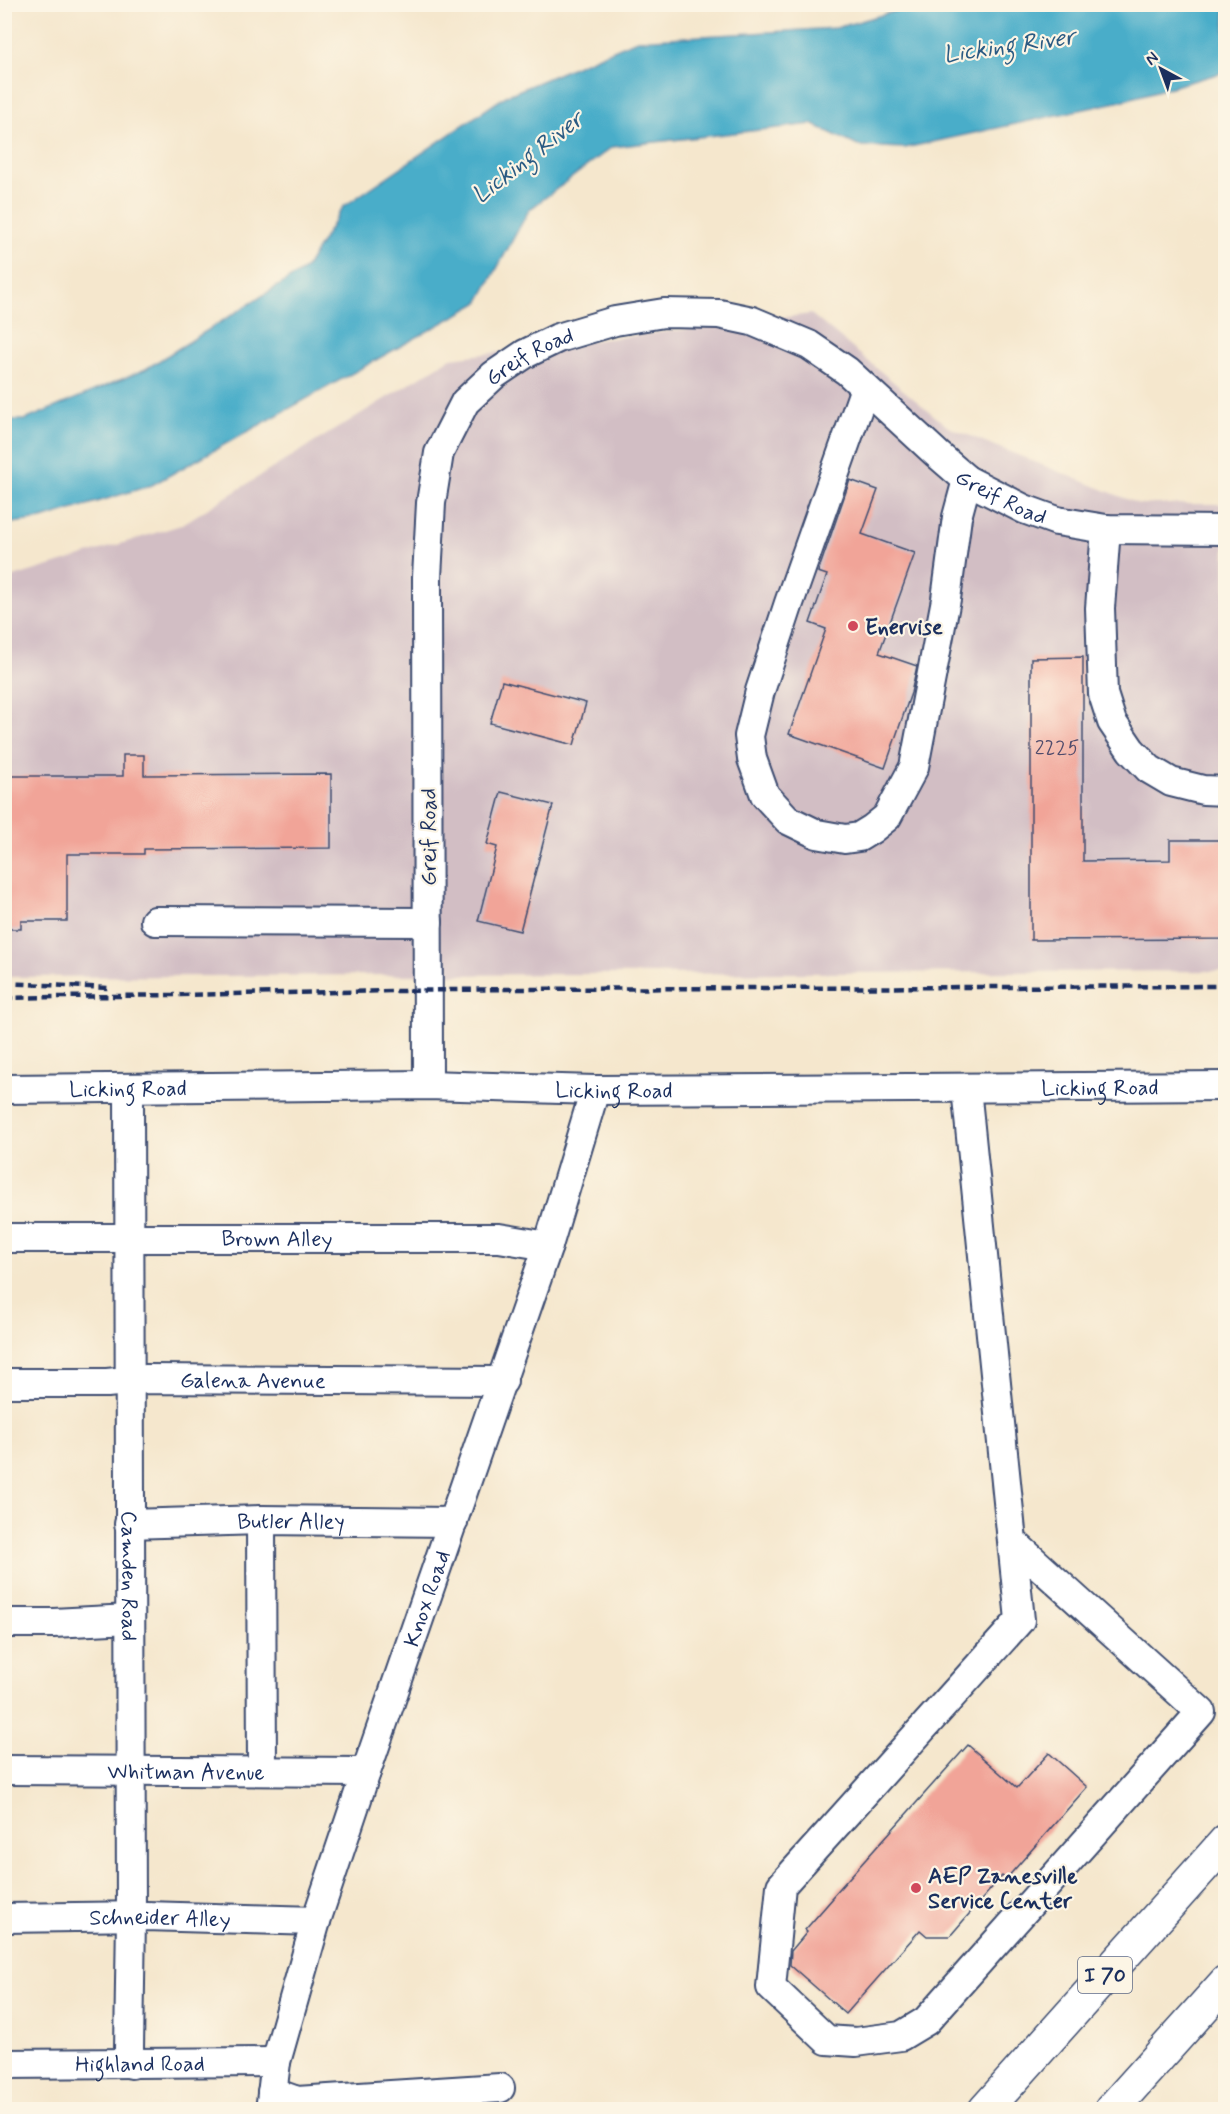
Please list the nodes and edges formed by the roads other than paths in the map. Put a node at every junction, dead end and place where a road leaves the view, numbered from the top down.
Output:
1 (865, 388) junction
2 (967, 480) junction
3 (1106, 529) junction
4 (1226, 530) edge
5 (1226, 791) edge
6 (155, 921) dead end
7 (428, 922) junction
8 (428, 1085) junction
9 (1226, 1086) edge
10 (129, 1088) junction
11 (966, 1088) junction
12 (4, 1089) edge
13 (595, 1090) junction
14 (4, 1238) edge
15 (128, 1239) junction
16 (548, 1246) junction
17 (129, 1381) junction
18 (503, 1381) junction
19 (4, 1383) edge
20 (261, 1520) junction
21 (453, 1522) junction
22 (129, 1524) junction
23 (1014, 1543) junction
24 (130, 1619) junction
25 (4, 1623) edge
26 (131, 1769) junction
27 (4, 1770) edge
28 (262, 1771) junction
29 (366, 1772) junction
30 (1226, 1841) edge
31 (131, 1917) junction
32 (4, 1918) edge
33 (316, 1921) junction
34 (1226, 1982) edge
35 (276, 2062) junction
36 (4, 2064) edge
37 (131, 2064) junction
38 (500, 2088) dead end
39 (271, 2101) edge
40 (985, 2109) edge
41 (1111, 2109) edge

1 - 2 street, Greif Road
1 - 2 street
1 - 7 street, Greif Road
2 - 3 street, Greif Road
3 - 4 street, Greif Road
3 - 5 street
6 - 7 street
7 - 8 street, Greif Road
8 - 10 street, Licking Road
8 - 13 street, Licking Road
9 - 11 street, Licking Road
10 - 12 street, Licking Road
10 - 15 street, Camden Road
11 - 13 street, Licking Road
11 - 23 street
13 - 16 street, Knox Road
14 - 15 street, Brown Alley
15 - 16 street, Brown Alley
15 - 17 street, Camden Road
16 - 18 street, Knox Road
17 - 18 street, Galena Avenue
17 - 19 street, Galena Avenue
17 - 22 street, Camden Road
18 - 21 street, Knox Road
20 - 21 street, Butler Alley
20 - 22 street, Butler Alley
20 - 28 street
21 - 29 street, Knox Road
22 - 24 street, Camden Road
23 - 23 street
24 - 25 street
24 - 26 street, Camden Road
26 - 27 street, Whitman Avenue
26 - 28 street, Whitman Avenue
26 - 31 street, Camden Road
28 - 29 street, Whitman Avenue
29 - 33 street, Knox Road
30 - 40 highway, I 70
31 - 32 street, Schneider Alley
31 - 33 street, Schneider Alley
31 - 37 street, Camden Road
33 - 35 street, Knox Road
34 - 41 highway
35 - 37 street, Highland Road
35 - 39 street, Knox Road
36 - 37 street, Highland Road
38 - 39 street

